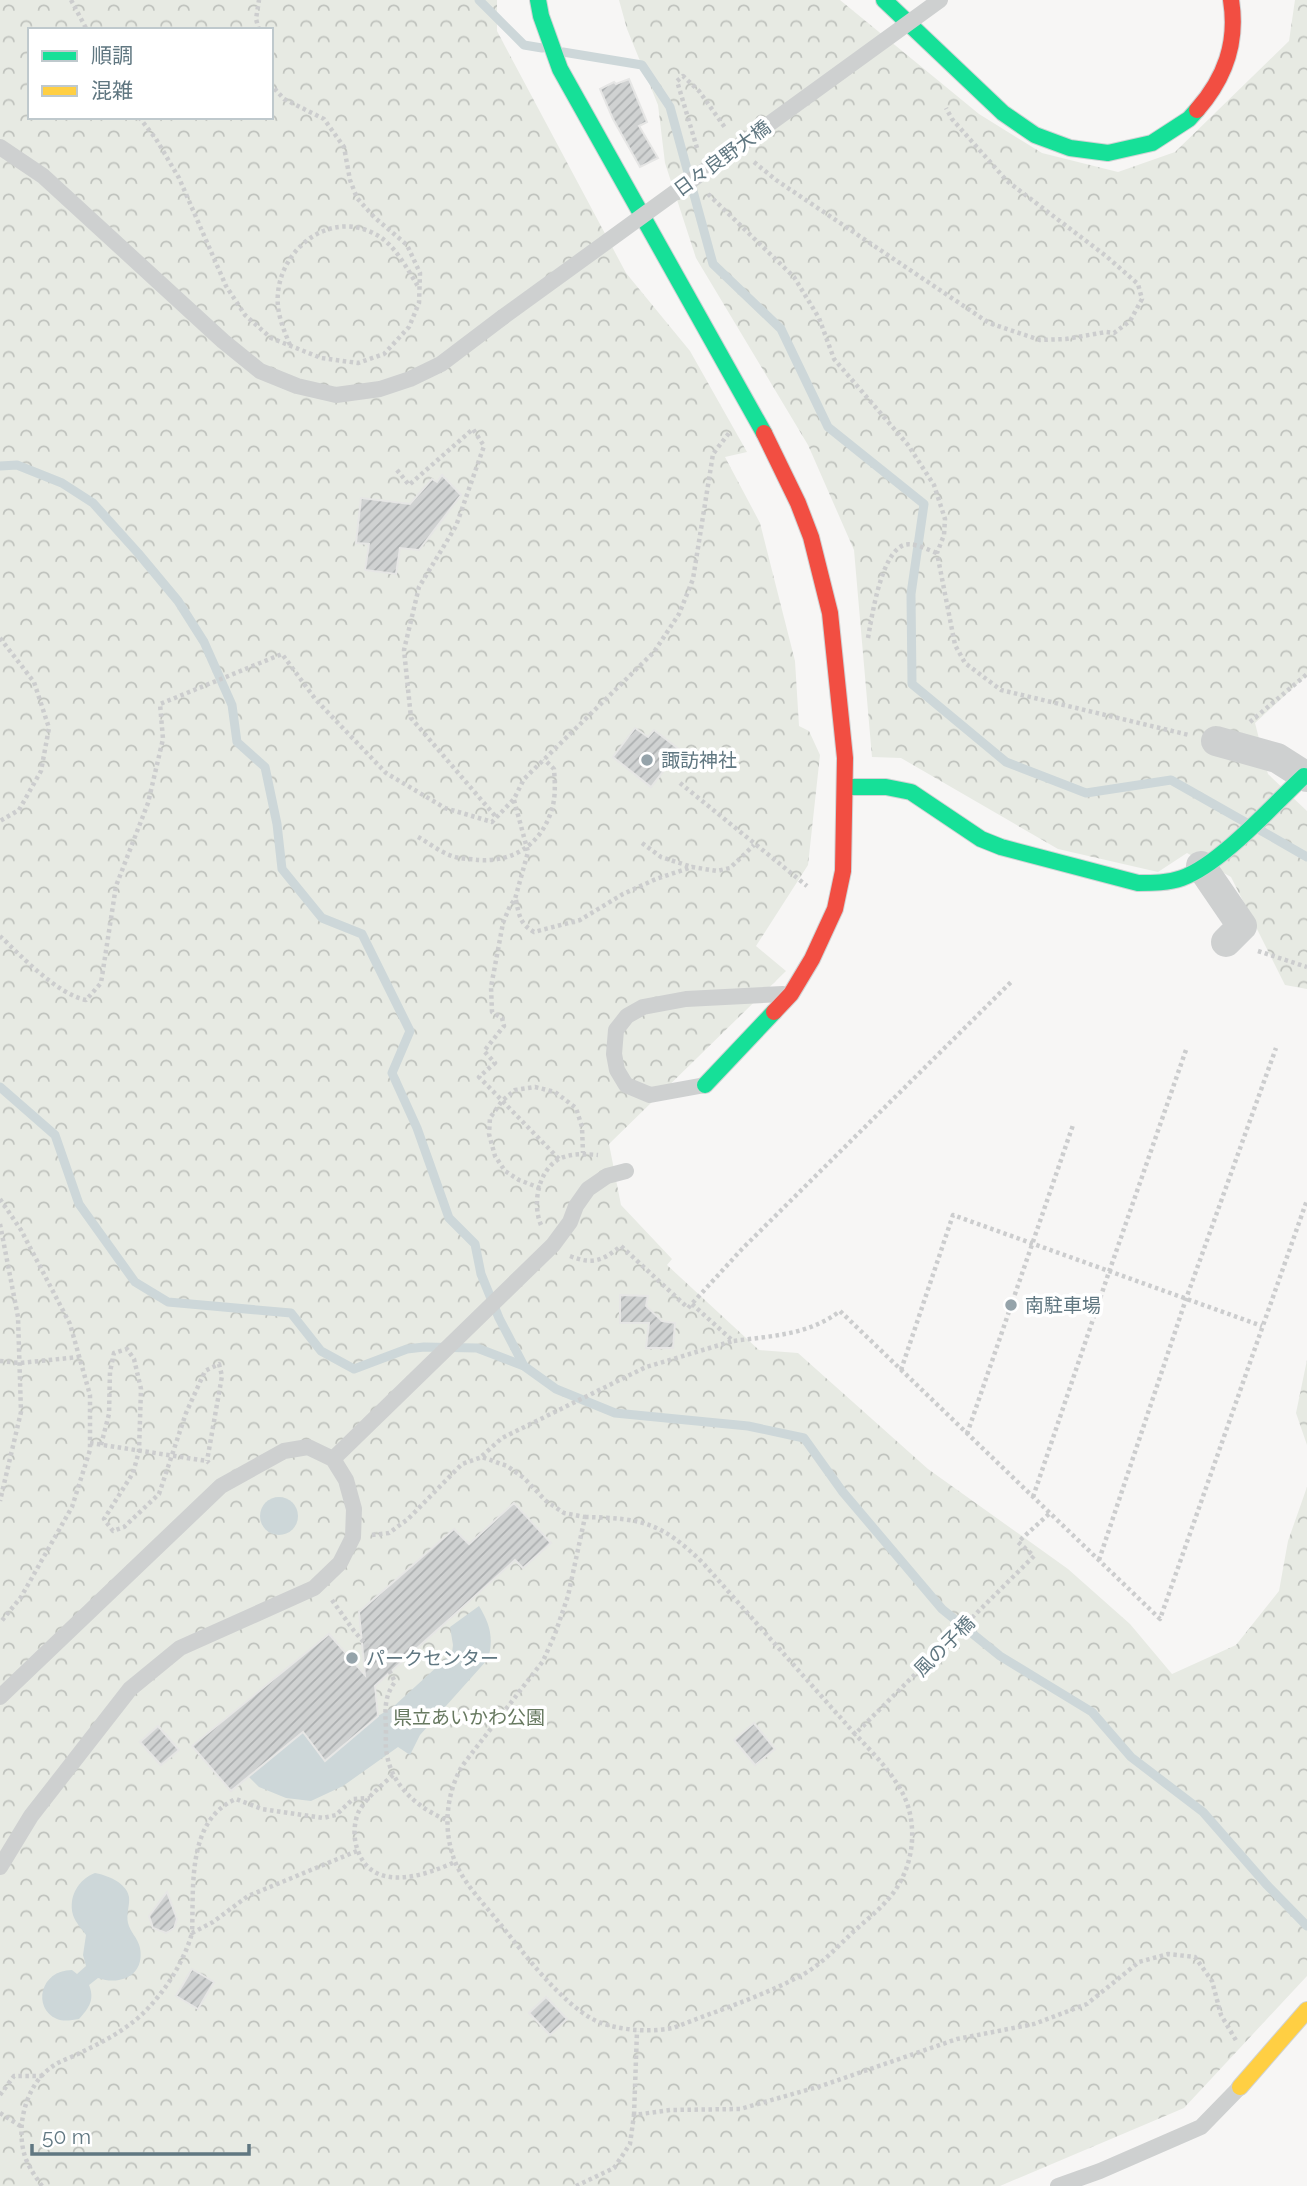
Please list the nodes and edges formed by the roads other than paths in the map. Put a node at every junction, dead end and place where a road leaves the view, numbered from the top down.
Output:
1 (538, 0) edge
2 (884, 0) edge
3 (940, 0) edge
4 (1231, 0) edge
5 (0, 147) edge
6 (1216, 741) road end
7 (1306, 776) edge
8 (845, 787) junction
9 (1201, 866) junction
10 (1231, 937) road end
11 (791, 994) junction
12 (705, 1085) joint
13 (625, 1171) dead end
14 (333, 1459) junction
15 (0, 1697) edge
16 (0, 1867) edge
17 (1307, 2010) edge
18 (1240, 2087) joint
19 (1058, 2186) edge

1 - 8 street
2 - 4 street
3 - 5 lane, 日々良野大橋, bridge
6 - 7 street
7 - 9 street
8 - 9 street
8 - 11 street
9 - 10 street
11 - 12 street
11 - 12 lane
13 - 14 lane
14 - 15 lane
14 - 16 lane
17 - 18 street
18 - 19 lane

